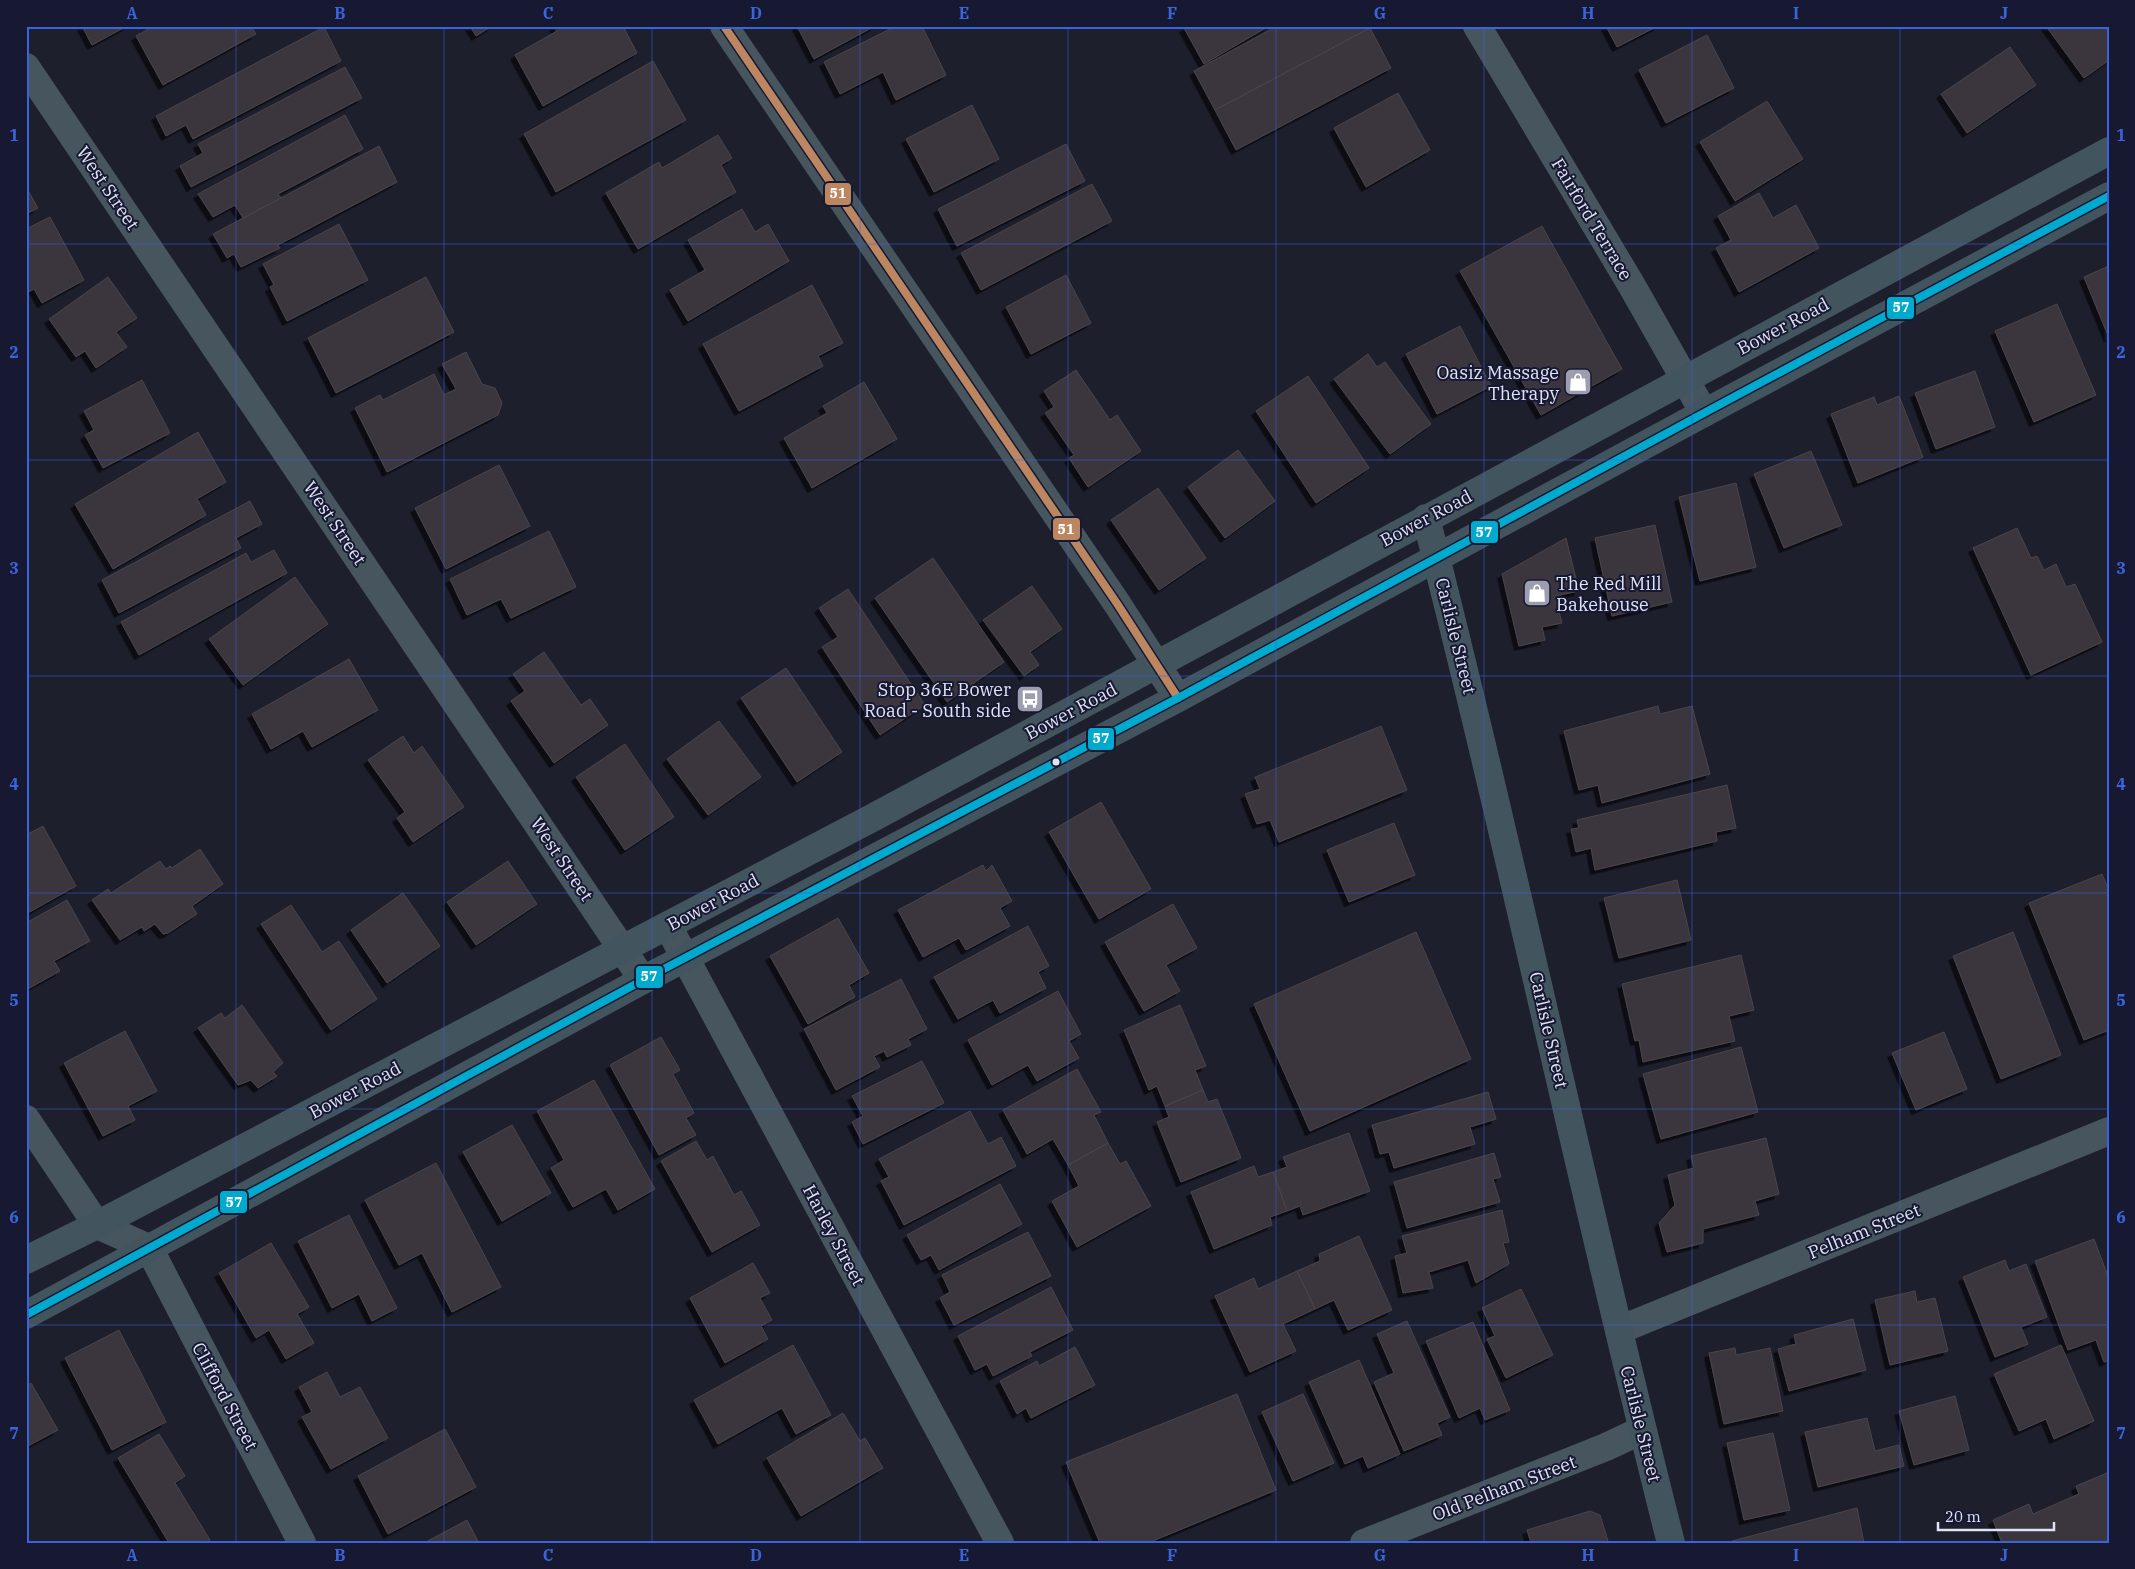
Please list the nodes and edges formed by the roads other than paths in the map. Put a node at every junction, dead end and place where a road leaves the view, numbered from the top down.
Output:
1 (724, 26) edge
2 (1478, 26) edge
3 (26, 67) edge
4 (2109, 151) edge
5 (2109, 196) edge
6 (1685, 378) junction
7 (1704, 413) junction
8 (1426, 518) junction
9 (1436, 558) junction
10 (1158, 664) junction
11 (1178, 698) junction
12 (668, 926) junction
13 (624, 950) junction
14 (685, 959) junction
15 (643, 980) junction
16 (26, 1119) edge
17 (2109, 1131) edge
18 (97, 1225) junction
19 (149, 1248) junction
20 (26, 1260) edge
21 (26, 1315) edge
22 (1619, 1330) junction
23 (1642, 1430) junction
24 (302, 1543) edge
25 (1000, 1543) edge
26 (1364, 1543) edge
27 (1671, 1543) edge

1 - 10 street
2 - 6 street, Fairford Terrace
3 - 13 street, West Street
4 - 6 main road, Bower Road
5 - 7 main road
6 - 7 street, Fairford Terrace
6 - 8 main road, Bower Road
7 - 9 main road
8 - 9 main road, Carlisle Street
8 - 10 main road, Bower Road
9 - 11 main road
9 - 22 main road, Carlisle Street
10 - 11 street
10 - 12 main road, Bower Road
11 - 14 main road
12 - 13 main road, Bower Road
12 - 14 street, Harley Street
13 - 15 street, West Street
13 - 18 main road, Bower Road
14 - 15 main road
14 - 25 street, Harley Street
15 - 19 main road
16 - 18 street
17 - 22 street, Pelham Street
18 - 19 street
18 - 20 main road, Bower Road
19 - 21 main road
19 - 24 street, Clifford Street
22 - 23 main road, Carlisle Street
23 - 26 street, Old Pelham Street
23 - 27 main road, Carlisle Street

